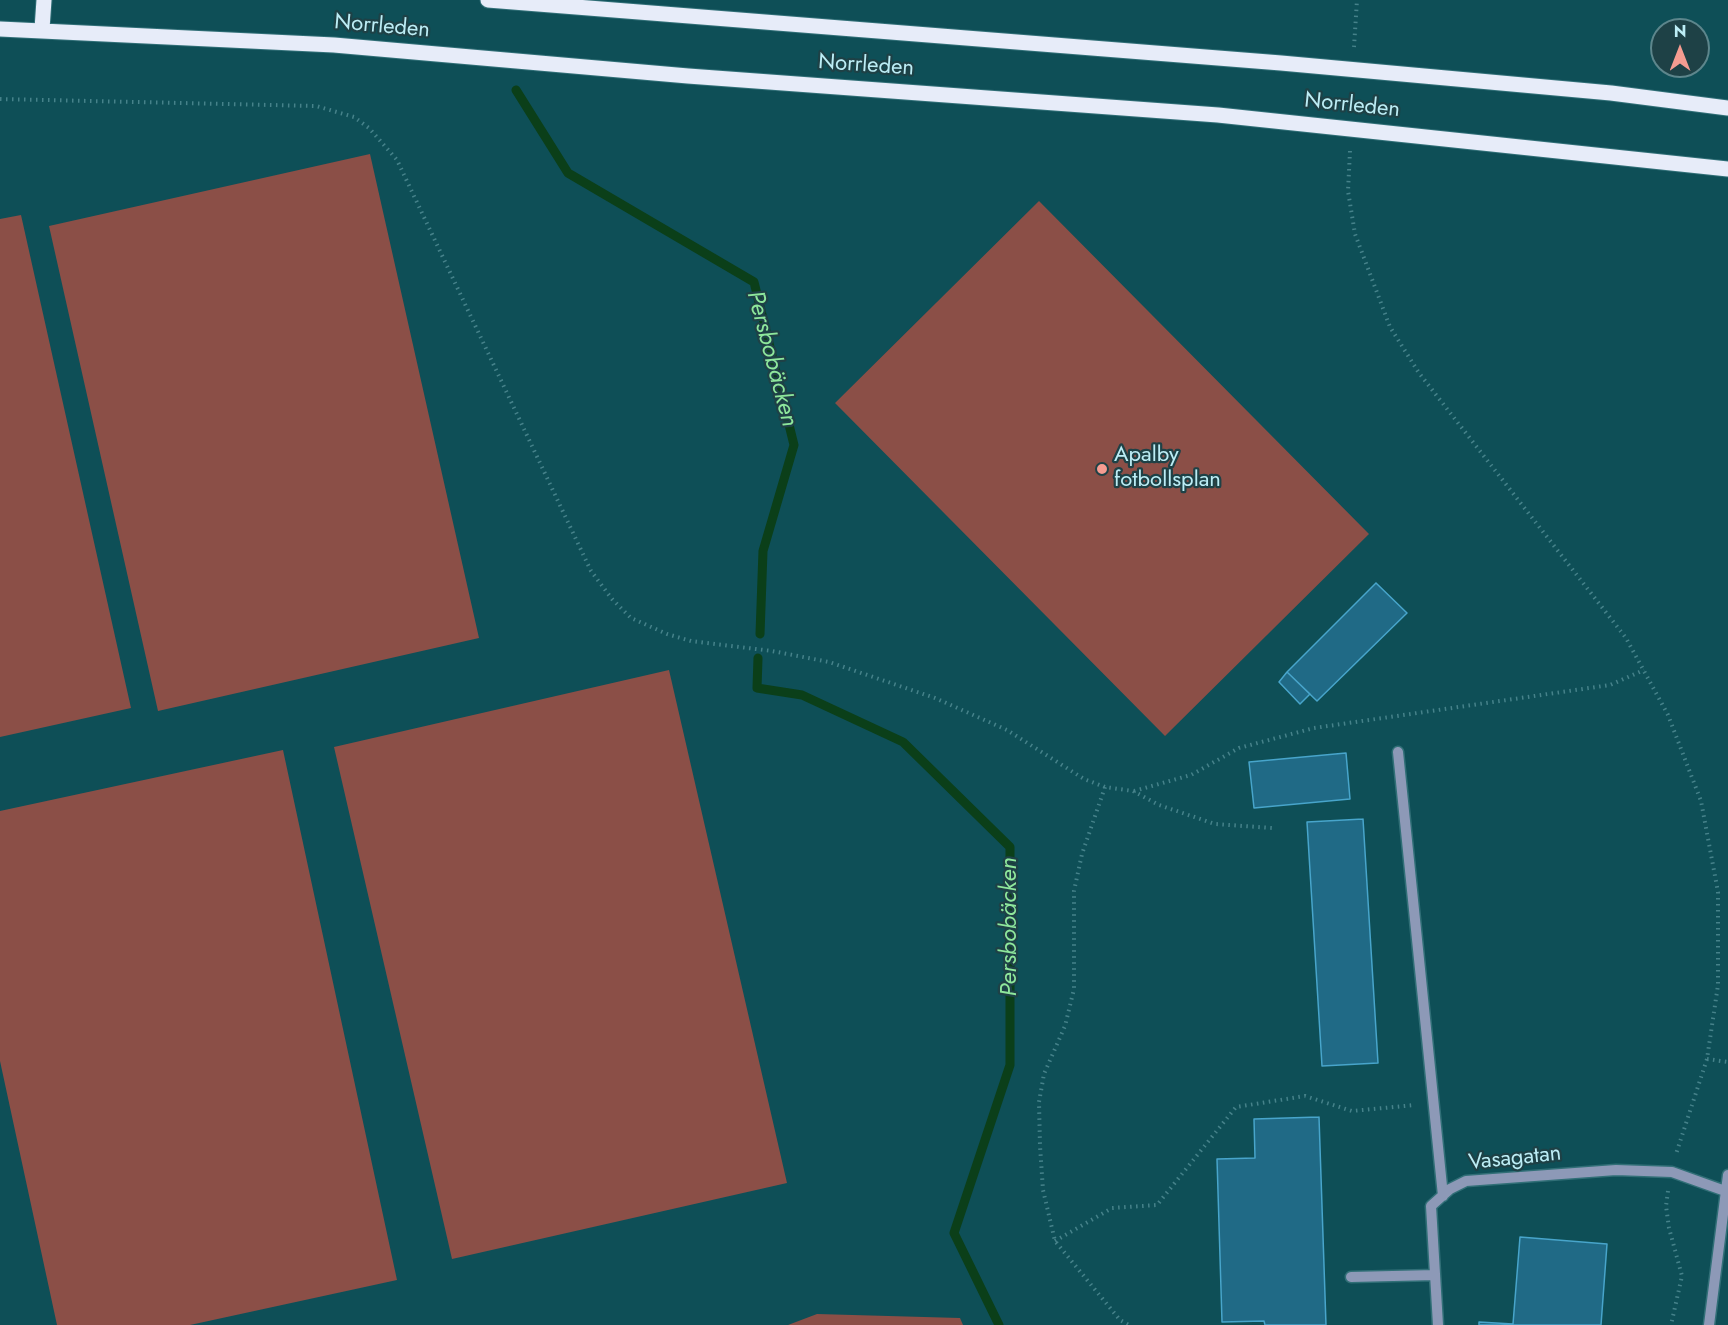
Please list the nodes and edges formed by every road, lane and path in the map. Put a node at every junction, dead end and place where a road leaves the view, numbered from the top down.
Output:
1 (44, 0) edge
2 (488, 0) edge
3 (1357, 0) edge
4 (0, 29) edge
5 (42, 29) junction
6 (1354, 48) dead end
7 (0, 99) edge
8 (1728, 108) edge
9 (1350, 148) dead end
10 (1728, 169) edge
11 (1644, 670) junction
12 (1398, 752) dead end
13 (1105, 787) junction
14 (1133, 791) junction
15 (1272, 828) dead end
16 (1728, 1062) edge
17 (1433, 1104) junction
18 (1728, 1175) edge
19 (1727, 1192) edge
20 (1443, 1196) junction
21 (1055, 1241) junction
22 (1435, 1275) junction
23 (1351, 1277) dead end
24 (1129, 1325) edge
25 (1438, 1325) edge
26 (1709, 1325) edge

1 - 5 main road
2 - 8 main road, Norrleden
3 - 6 path
4 - 5 main road, Norrleden
5 - 10 main road, Norrleden
7 - 13 path
9 - 11 path
11 - 14 path
11 - 16 path
12 - 17 street
13 - 14 path
13 - 21 path
14 - 15 path
17 - 20 street
17 - 21 path
18 - 19 street
19 - 20 street, Vasagatan
19 - 26 street
20 - 22 street, Vasagatan
21 - 24 path
22 - 23 street
22 - 25 street, Vasagatan

